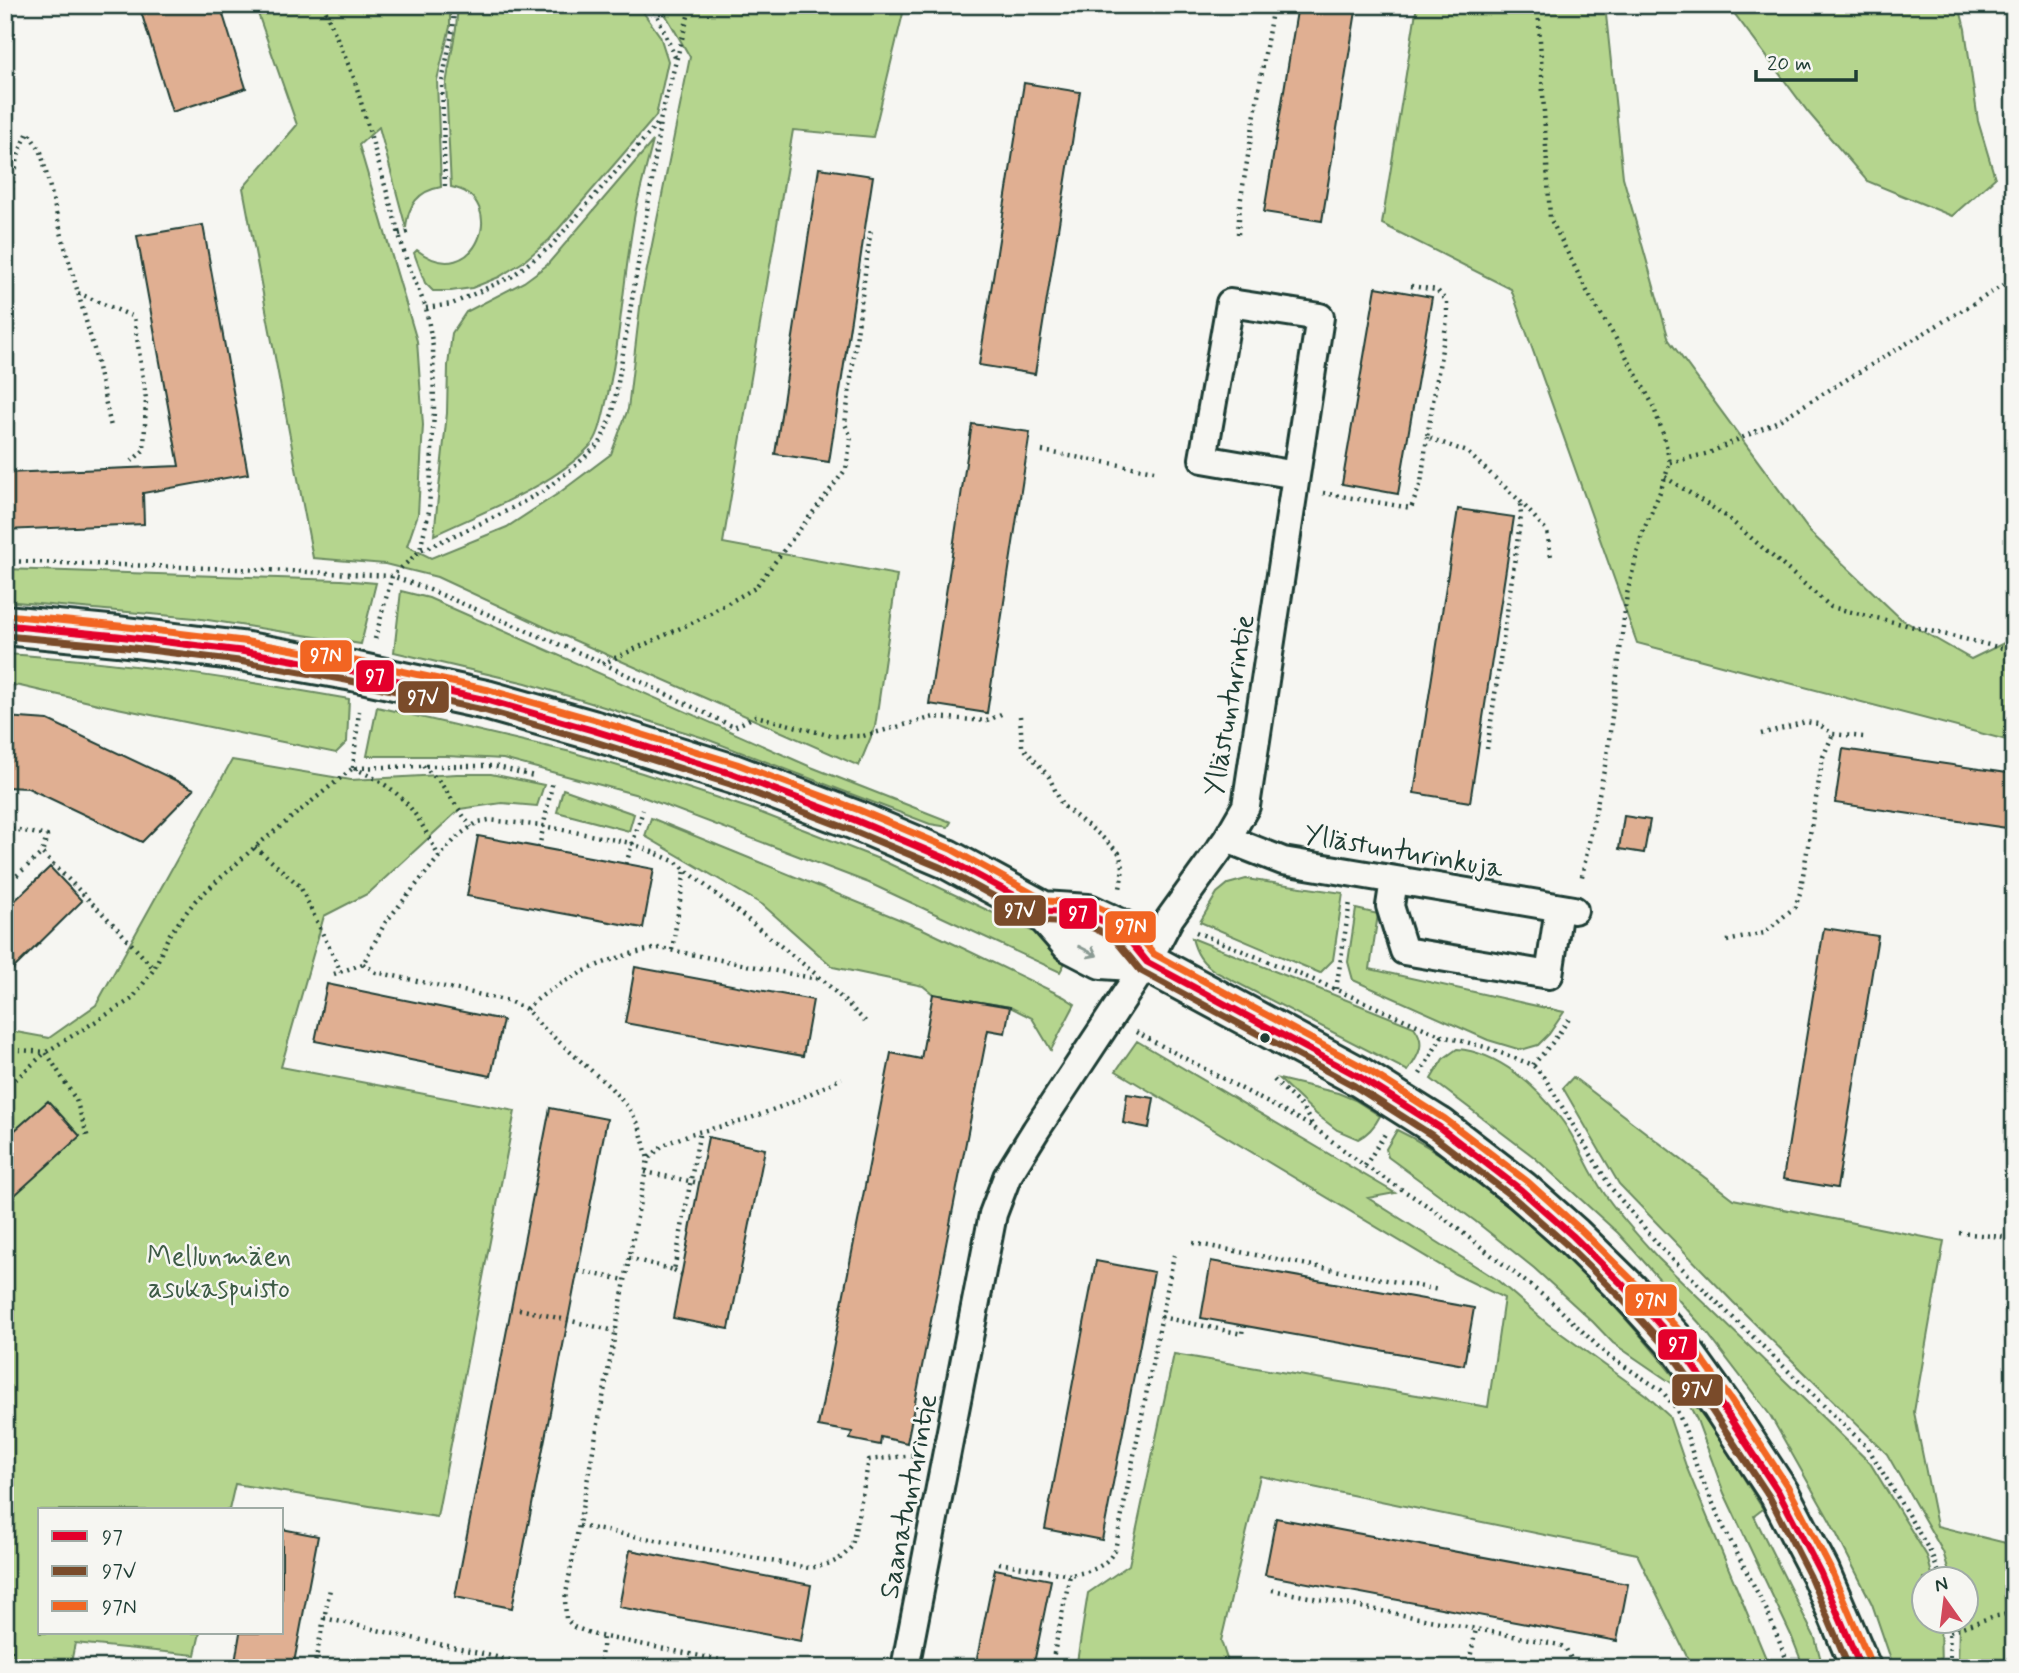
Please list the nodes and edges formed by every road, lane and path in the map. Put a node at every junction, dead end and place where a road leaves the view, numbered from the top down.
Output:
1 (323, 5) edge
2 (454, 5) edge
3 (650, 5) edge
4 (691, 5) edge
5 (1273, 5) edge
6 (1538, 5) edge
7 (675, 57) junction
8 (660, 121) junction
9 (445, 186) dead end
10 (5, 224) edge
11 (871, 228) dead end
12 (408, 232) dead end
13 (399, 234) junction
14 (1238, 234) dead end
15 (2014, 279) edge
16 (1411, 286) dead end
17 (78, 293) junction
18 (426, 308) junction
19 (111, 427) dead end
20 (1427, 437) junction
21 (1042, 452) dead end
22 (132, 461) dead end
23 (1670, 463) junction
24 (1154, 471) dead end
25 (1665, 477) junction
26 (1295, 482) junction
27 (1520, 501) junction
28 (420, 551) junction
29 (1550, 557) dead end
30 (5, 561) edge
31 (392, 576) junction
32 (5, 625) edge
33 (375, 640) dead end
34 (2014, 650) edge
35 (603, 664) junction
36 (359, 711) dead end
37 (1003, 713) dead end
38 (1020, 716) dead end
39 (1761, 734) dead end
40 (1832, 734) junction
41 (1864, 737) dead end
42 (1487, 749) dead end
43 (422, 766) junction
44 (353, 768) junction
45 (534, 776) dead end
46 (554, 780) dead end
47 (643, 810) dead end
48 (543, 826) junction
49 (5, 827) edge
50 (471, 827) junction
51 (1227, 839) junction
52 (631, 843) junction
53 (255, 846) junction
54 (539, 848) dead end
55 (41, 853) junction
56 (439, 857) junction
57 (626, 864) dead end
58 (685, 870) junction
59 (1394, 880) junction
60 (5, 883) edge
61 (1119, 894) dead end
62 (1350, 902) dead end
63 (1567, 909) junction
64 (1194, 931) dead end
65 (1727, 941) dead end
66 (672, 950) junction
67 (1147, 962) junction
68 (363, 964) junction
69 (154, 969) junction
70 (341, 972) junction
71 (334, 974) dead end
72 (823, 980) junction
73 (1336, 989) junction
74 (526, 1009) junction
75 (1569, 1019) dead end
76 (868, 1024) dead end
77 (1133, 1030) dead end
78 (1442, 1035) junction
79 (5, 1049) edge
80 (46, 1052) junction
81 (1533, 1065) junction
82 (842, 1078) dead end
83 (1417, 1078) dead end
84 (1274, 1080) dead end
85 (5, 1089) edge
86 (1313, 1127) junction
87 (1387, 1130) dead end
88 (700, 1131) junction
89 (88, 1138) dead end
90 (648, 1159) junction
91 (1365, 1167) junction
92 (645, 1172) junction
93 (691, 1182) junction
94 (699, 1183) dead end
95 (1959, 1233) dead end
96 (2014, 1238) edge
97 (1193, 1243) dead end
98 (1174, 1255) dead end
99 (629, 1258) junction
100 (674, 1270) junction
101 (578, 1271) dead end
102 (681, 1274) dead end
103 (625, 1280) junction
104 (1439, 1290) dead end
105 (519, 1309) dead end
106 (1161, 1317) junction
107 (1243, 1326) dead end
108 (615, 1331) junction
109 (919, 1455) dead end
110 (579, 1526) junction
111 (999, 1563) dead end
112 (1935, 1564) edge
113 (1070, 1575) junction
114 (330, 1589) dead end
115 (1272, 1590) dead end
116 (2014, 1613) edge
117 (324, 1618) junction
118 (1980, 1621) edge
119 (1476, 1629) junction
120 (1950, 1634) edge
121 (603, 1636) junction
122 (7, 1637) edge
123 (12, 1668) edge
124 (314, 1668) edge
125 (545, 1668) edge
126 (600, 1668) edge
127 (760, 1668) edge
128 (905, 1668) edge
129 (1051, 1668) edge
130 (1468, 1668) edge
131 (1576, 1668) edge
132 (1790, 1668) edge
133 (1861, 1668) edge
134 (1950, 1668) edge

1 - 13 path
2 - 9 path
3 - 7 path
4 - 7 path
5 - 14 path
6 - 23 path
7 - 8 path
8 - 18 path
8 - 28 path
10 - 17 path
11 - 35 path
12 - 13 path
13 - 18 path
15 - 23 path
16 - 20 path
17 - 19 path
17 - 22 path
18 - 28 path
20 - 26 path
20 - 27 path
21 - 24 path
23 - 25 path
25 - 34 path
25 - 63 path
26 - 26 street, Yllästunturintie
26 - 51 street, Yllästunturintie
27 - 29 path
27 - 42 path
28 - 31 path
30 - 31 path
31 - 33 path
31 - 35 path
32 - 67 main road
35 - 37 path
36 - 44 path
38 - 61 path
39 - 40 path
40 - 41 path
40 - 65 path
43 - 44 path
43 - 45 path
43 - 50 path
44 - 53 path
44 - 56 path
46 - 48 path
47 - 52 path
48 - 50 path
48 - 52 path
48 - 54 path
49 - 55 path
50 - 56 path
51 - 59 street, Yllästunturinkuja
51 - 67 street, Yllästunturintie
52 - 57 path
52 - 58 path
53 - 69 path
53 - 70 path
55 - 60 path
55 - 69 path
56 - 68 path
58 - 66 path
58 - 72 path
59 - 63 street, Yllästunturinkuja
59 - 63 street
62 - 73 path
64 - 73 path
66 - 72 path
66 - 74 path
67 - 128 street, Saanatunturintie
67 - 133 main road, bridge
68 - 70 path
68 - 74 path
69 - 80 path
70 - 71 path
72 - 76 path
73 - 78 path
74 - 90 path
75 - 81 path
77 - 86 path
78 - 81 path
78 - 83 path
79 - 80 path
80 - 85 path
80 - 89 path
81 - 112 path
82 - 88 path
84 - 86 path
86 - 91 path
87 - 91 path
88 - 90 path
88 - 93 path
90 - 92 path
91 - 132 path
92 - 93 path
92 - 99 path
93 - 94 path
93 - 100 path
95 - 96 path
97 - 104 path
98 - 106 path
99 - 100 path
99 - 103 path
100 - 102 path
101 - 103 path
103 - 108 path
105 - 108 path
106 - 107 path
106 - 113 path
108 - 110 path
109 - 110 path
110 - 121 path
111 - 113 path
113 - 129 path
114 - 117 path
115 - 119 path
116 - 118 path
117 - 124 path
117 - 125 path
119 - 130 path
119 - 131 path
120 - 134 path
121 - 126 path
121 - 127 path
122 - 123 path

